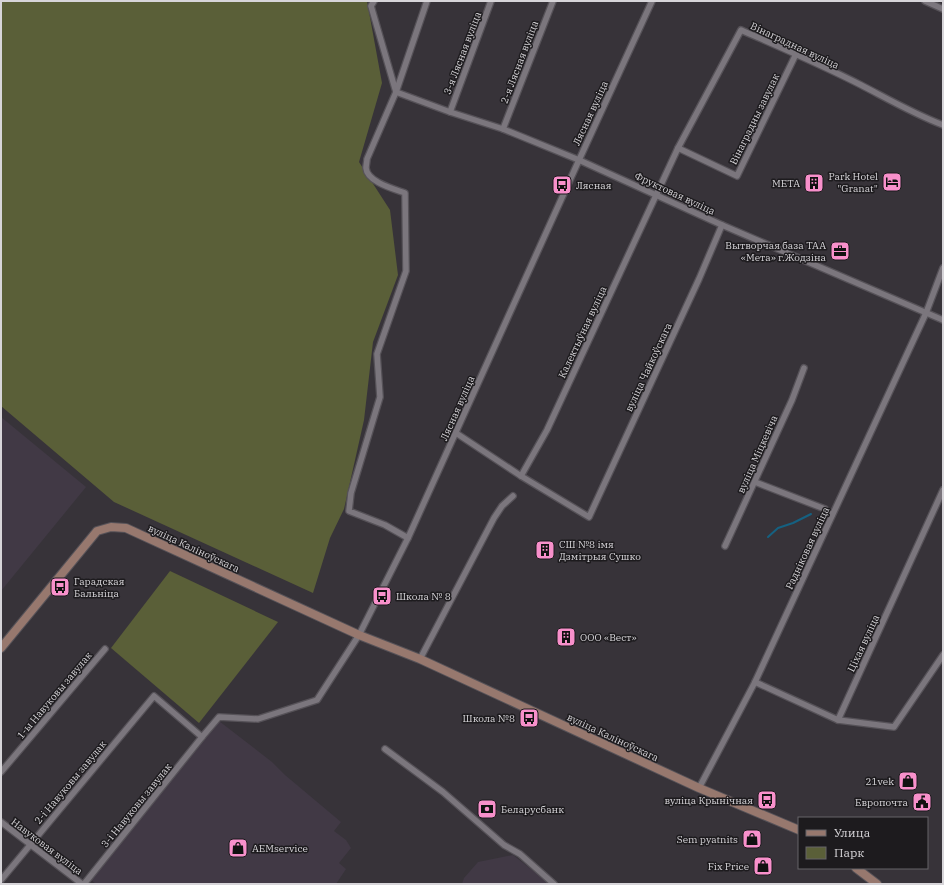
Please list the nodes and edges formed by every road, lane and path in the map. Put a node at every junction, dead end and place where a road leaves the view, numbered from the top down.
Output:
1 (374, 1) edge
2 (427, 1) edge
3 (491, 1) edge
4 (553, 1) edge
5 (652, 1) edge
6 (925, 1) edge
7 (943, 8) edge
8 (796, 54) junction
9 (396, 92) junction
10 (450, 112) junction
11 (943, 125) edge
12 (503, 129) junction
13 (678, 148) junction
14 (579, 160) junction
15 (656, 194) junction
16 (722, 225) junction
17 (943, 268) edge
18 (926, 313) junction
19 (943, 320) edge
20 (804, 368) dead end
21 (456, 433) junction
22 (521, 476) junction
23 (755, 482) junction
24 (943, 490) edge
25 (513, 496) dead end
26 (832, 515) junction
27 (408, 538) junction
28 (725, 546) dead end
29 (359, 635) junction
30 (1, 648) edge
31 (105, 649) dead end
32 (943, 655) edge
33 (420, 659) junction
34 (755, 682) junction
35 (838, 720) junction
36 (202, 736) junction
37 (385, 749) dead end
38 (1, 772) edge
39 (699, 788) junction
40 (1, 822) edge
41 (798, 830) edge
42 (30, 844) junction
43 (857, 869) edge
44 (1, 880) edge
45 (83, 884) edge
46 (554, 884) edge
47 (877, 884) edge

1 - 9 street
2 - 9 street
3 - 10 street, 3-я Лясная вуліца
4 - 12 street, 2-я Лясная вуліца
5 - 14 street, Лясная вуліца
6 - 7 street
8 - 11 street, Вінаградная вуліца
8 - 13 street, Вінаградная вуліца
8 - 13 street, Вінаградны завулак
9 - 10 street, Фруктовая вуліца
9 - 27 street
10 - 12 street, Фруктовая вуліца
12 - 14 street, Фруктовая вуліца
13 - 15 street, Вінаградная вуліца
14 - 15 street, Фруктовая вуліца
14 - 21 street, Лясная вуліца
15 - 16 street, Фруктовая вуліца
15 - 22 street, Калектыўная вуліца
16 - 18 street, Фруктовая вуліца
16 - 22 street, вуліца Чайкоўскага
17 - 18 street, Радніковая вуліца
18 - 19 street, Фруктовая вуліца
18 - 26 street, Радніковая вуліца
20 - 23 street, вуліца Міцкевіча
21 - 22 street
21 - 27 street, Лясная вуліца
23 - 26 street
23 - 28 street, вуліца Міцкевіча
24 - 35 street, Ціхая вуліца
25 - 33 street
26 - 34 street, Радніковая вуліца
27 - 29 street, Лясная вуліца
29 - 30 street, вуліца Каліноўскага
29 - 33 street, вуліца Каліноўскага
29 - 36 street, Лясная вуліца
31 - 38 street, 1-ы Навуковы завулак
32 - 35 street
33 - 39 street, вуліца Каліноўскага
34 - 35 street
34 - 39 street, Радніковая вуліца
36 - 42 street, 2-і Навуковы завулак
36 - 45 street, 3-і Навуковы завулак
37 - 46 street
39 - 41 street, вуліца Каліноўскага
40 - 42 street, Навуковая вуліца
42 - 44 street, 2-і Навуковы завулак
42 - 45 street, Навуковая вуліца
43 - 47 street

